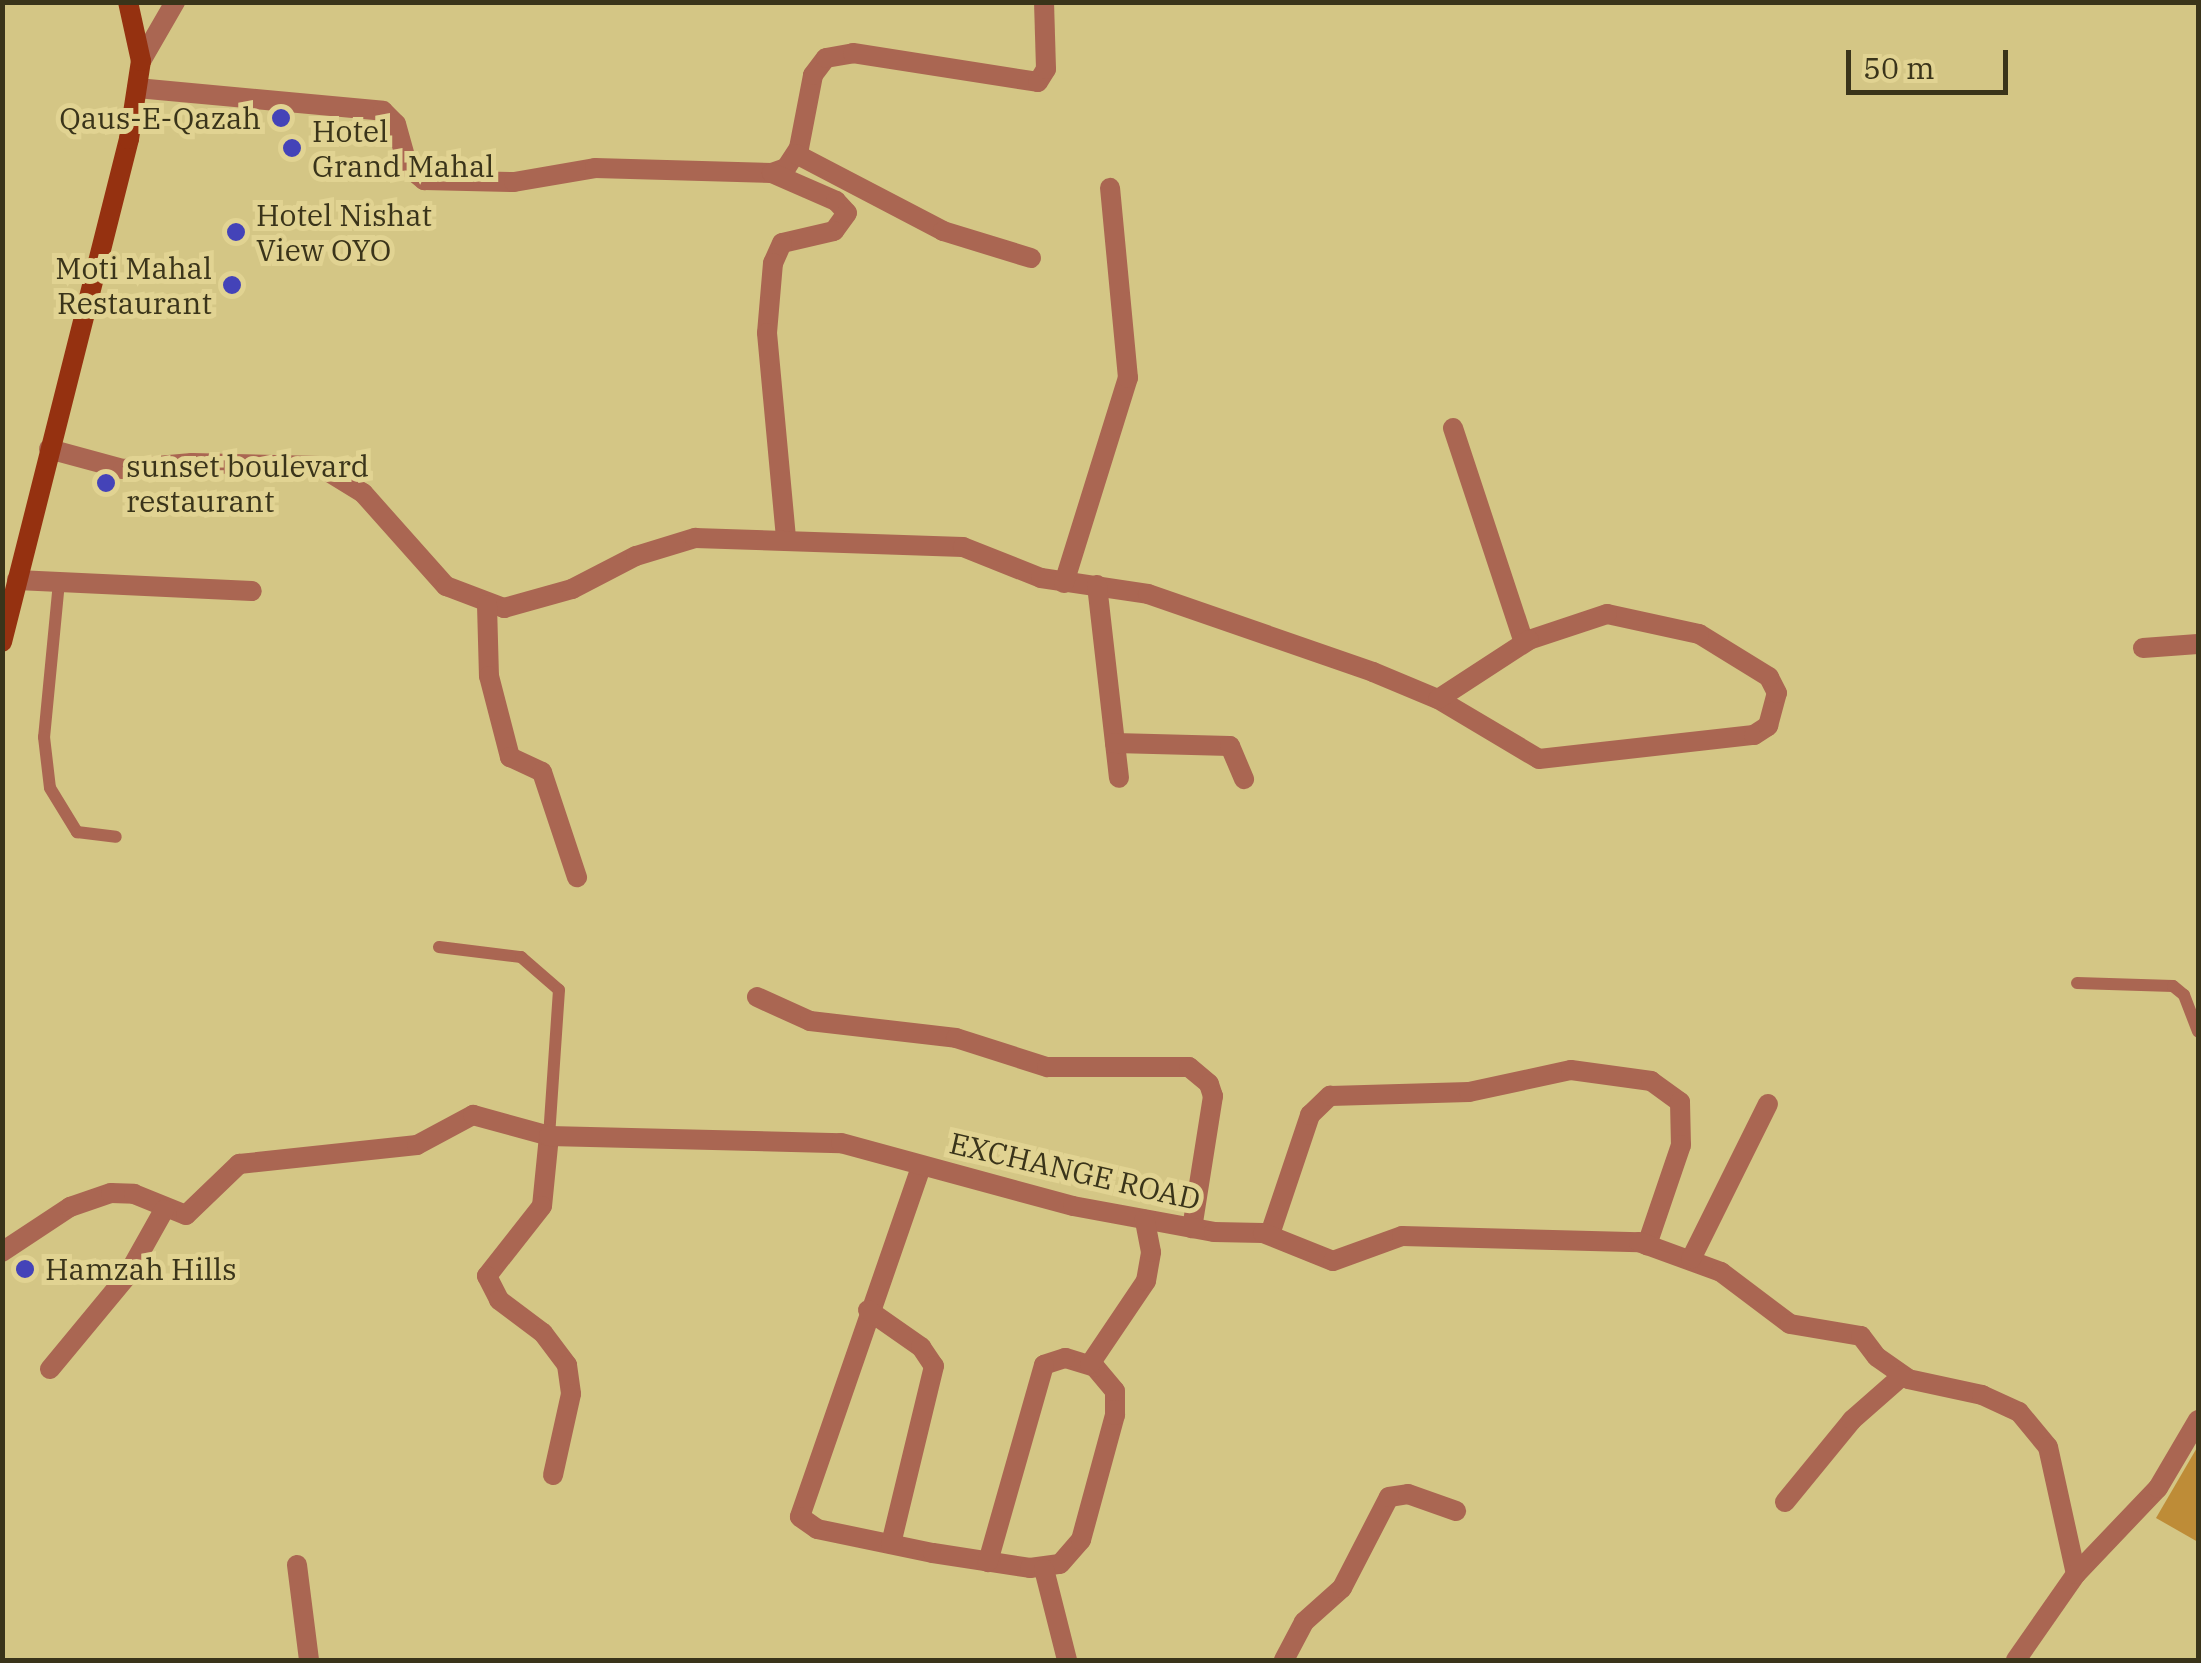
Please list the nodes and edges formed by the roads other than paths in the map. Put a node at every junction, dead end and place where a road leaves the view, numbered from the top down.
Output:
1 (128, 2) edge
2 (175, 2) edge
3 (1044, 2) edge
4 (141, 60) junction
5 (137, 88) junction
6 (796, 154) junction
7 (772, 173) junction
8 (1110, 188) dead end
9 (1031, 258) dead end
10 (1453, 428) dead end
11 (49, 449) junction
12 (786, 536) junction
13 (18, 580) junction
14 (59, 582) junction
15 (1064, 583) junction
16 (1096, 585) junction
17 (252, 591) dead end
18 (488, 605) junction
19 (2, 642) edge
20 (1524, 643) junction
21 (2198, 644) edge
22 (2143, 648) dead end
23 (1438, 699) junction
24 (1114, 743) junction
25 (1118, 778) dead end
26 (1244, 779) dead end
27 (116, 837) dead end
28 (578, 877) dead end
29 (439, 947) dead end
30 (2077, 983) dead end
31 (757, 997) dead end
32 (2198, 1031) edge
33 (1768, 1104) dead end
34 (549, 1136) junction
35 (921, 1167) junction
36 (164, 1210) junction
37 (1145, 1220) junction
38 (1192, 1228) junction
39 (1270, 1234) junction
40 (1648, 1245) junction
41 (2, 1252) edge
42 (1691, 1259) junction
43 (868, 1310) junction
44 (1090, 1364) junction
45 (50, 1369) dead end
46 (1902, 1376) junction
47 (2198, 1420) edge
48 (553, 1475) dead end
49 (1785, 1502) dead end
50 (1456, 1511) dead end
51 (891, 1544) junction
52 (988, 1562) junction
53 (297, 1565) dead end
54 (1044, 1568) junction
55 (2076, 1574) junction
56 (309, 1660) edge
57 (1067, 1660) edge
58 (1284, 1660) edge
59 (2016, 1660) edge

1 - 4 main road
2 - 4 street
3 - 6 street
4 - 5 main road
5 - 7 street
5 - 11 main road
6 - 7 street
6 - 9 street
7 - 12 street
8 - 15 street
10 - 20 street
11 - 13 main road
11 - 18 street
12 - 15 street
12 - 18 street
13 - 14 street
13 - 19 main road
14 - 17 street
14 - 27 lane
15 - 16 street
16 - 23 street
16 - 24 street
18 - 28 street
20 - 23 street
20 - 23 street
21 - 22 street
24 - 25 street
24 - 26 street
29 - 34 lane
30 - 32 lane
31 - 38 street
33 - 42 street
34 - 35 street, EXCHANGE ROAD
34 - 36 street, EXCHANGE ROAD
34 - 48 street
35 - 37 street, EXCHANGE ROAD
35 - 43 street
36 - 41 street
36 - 45 street
37 - 38 street, EXCHANGE ROAD
37 - 44 street
38 - 39 street, EXCHANGE ROAD
39 - 40 street, EXCHANGE ROAD
39 - 40 street
40 - 42 street, EXCHANGE ROAD
42 - 46 street, EXCHANGE ROAD
43 - 51 street
43 - 51 street
44 - 52 street
44 - 54 street
46 - 49 street
46 - 55 street
47 - 55 street
50 - 58 street
51 - 52 street
52 - 54 street
53 - 56 street
54 - 57 street
55 - 59 street

